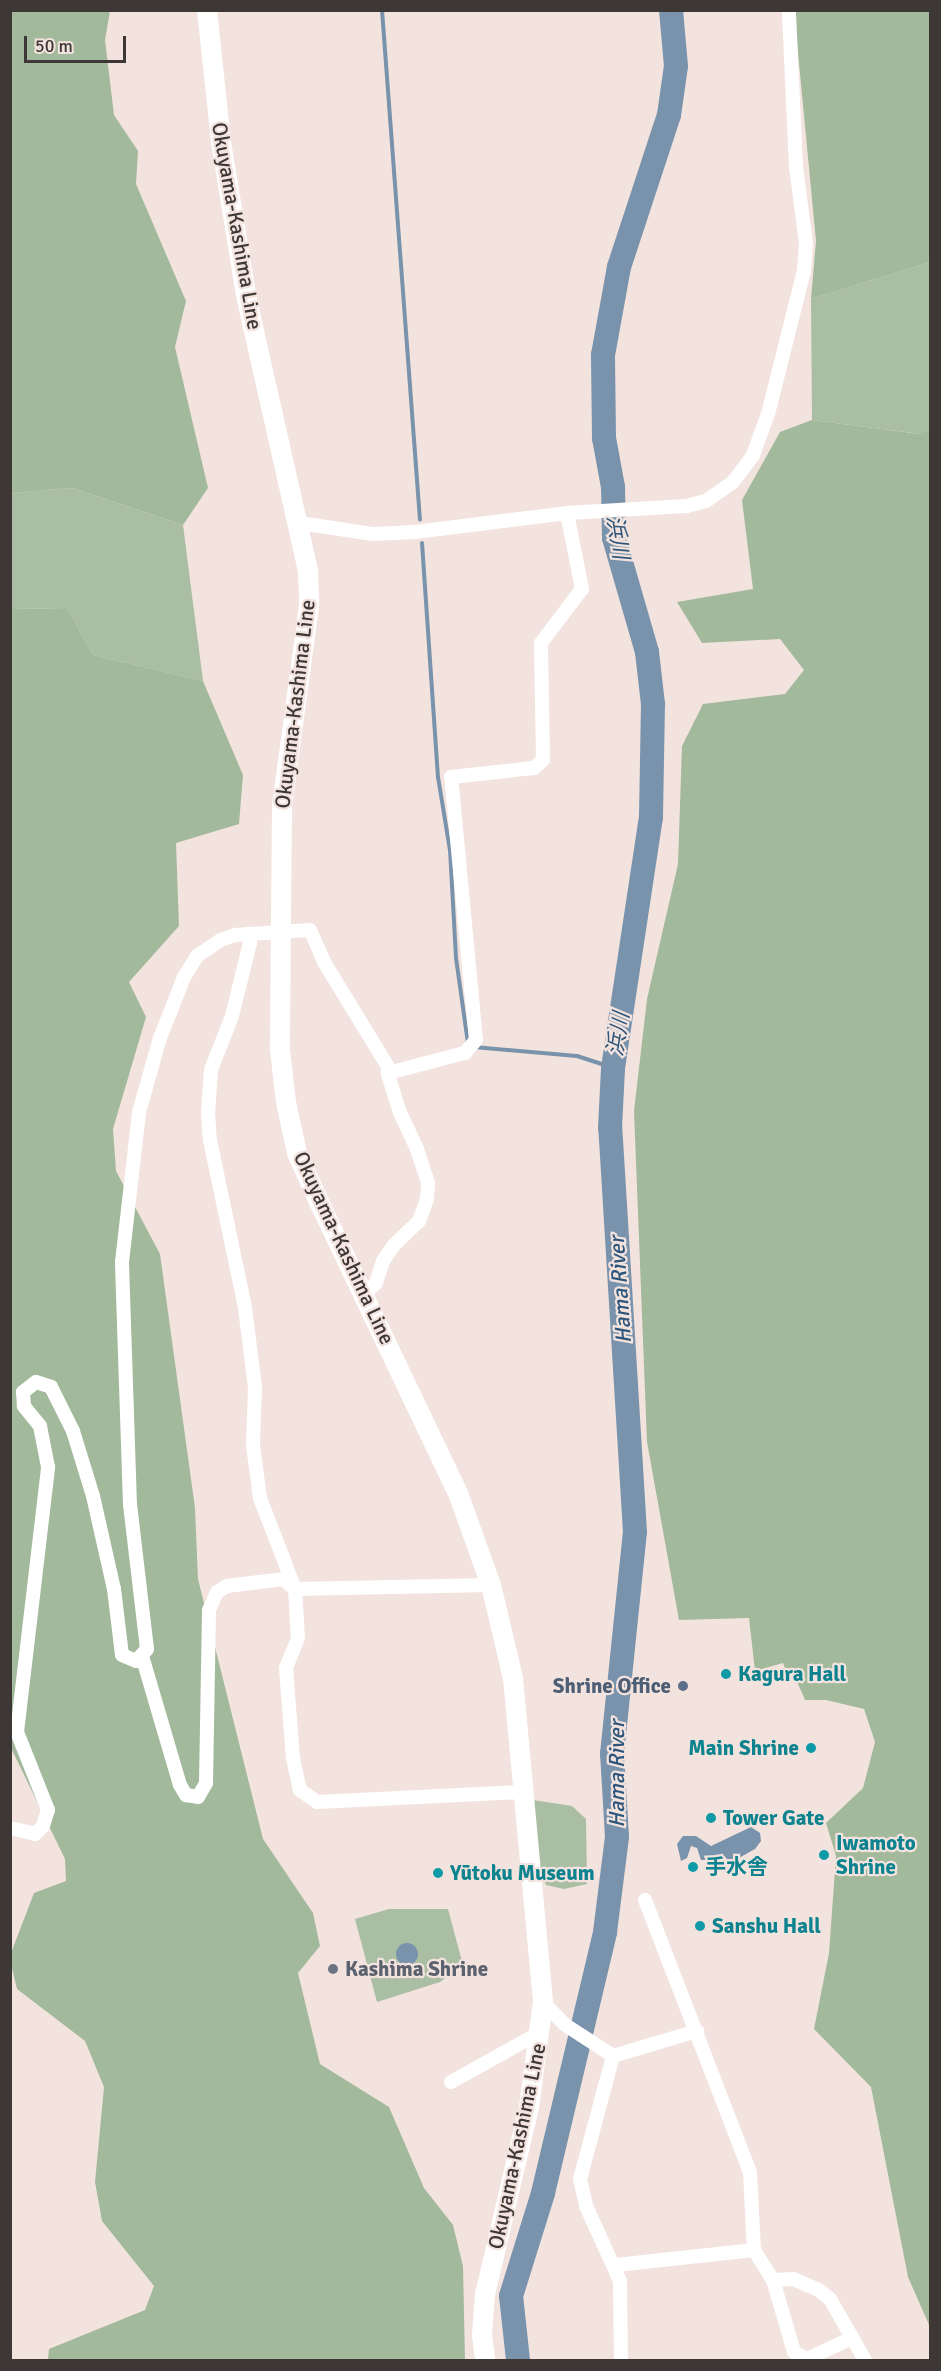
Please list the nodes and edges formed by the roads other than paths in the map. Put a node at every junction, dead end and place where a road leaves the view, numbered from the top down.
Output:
1 (207, 10) edge
2 (789, 10) edge
3 (570, 512) junction
4 (300, 523) junction
5 (280, 931) junction
6 (249, 934) junction
7 (390, 1070) junction
8 (364, 1294) junction
9 (491, 1585) junction
10 (295, 1588) junction
11 (142, 1656) junction
12 (524, 1792) junction
13 (10, 1828) edge
14 (645, 1900) dead end
15 (543, 2002) junction
16 (697, 2031) junction
17 (541, 2032) junction
18 (613, 2056) junction
19 (451, 2082) dead end
20 (754, 2250) junction
21 (616, 2265) junction
22 (773, 2280) junction
23 (852, 2338) junction
24 (792, 2356) edge
25 (807, 2360) edge
26 (485, 2361) edge
27 (621, 2361) edge
28 (865, 2361) edge

1 - 4 main road, Okuyama-Kashima Line
2 - 3 street
3 - 4 street
3 - 7 street
4 - 5 main road, Okuyama-Kashima Line
5 - 6 street
5 - 7 street
5 - 8 main road, Okuyama-Kashima Line
6 - 10 street
6 - 11 street
7 - 8 street
8 - 9 main road, Okuyama-Kashima Line
9 - 10 street
9 - 12 main road, Okuyama-Kashima Line
10 - 11 street
10 - 12 street
11 - 13 street
12 - 15 main road, Okuyama-Kashima Line
14 - 16 street
15 - 17 main road, Okuyama-Kashima Line
15 - 18 street
16 - 18 street
16 - 20 street
17 - 19 street
17 - 26 main road, Okuyama-Kashima Line
18 - 21 street
20 - 21 street
20 - 22 street
21 - 27 street
22 - 23 street
22 - 24 street
23 - 25 street
23 - 28 street
24 - 25 street

